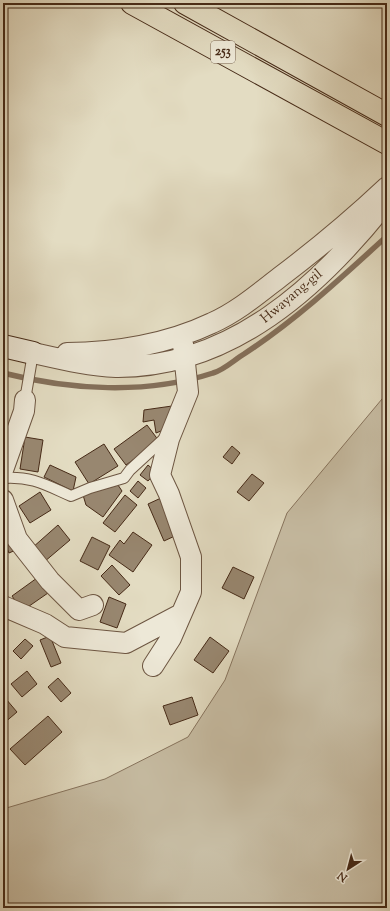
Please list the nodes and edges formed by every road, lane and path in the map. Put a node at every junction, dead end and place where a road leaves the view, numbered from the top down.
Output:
1 (132, 3) edge
2 (185, 3) edge
3 (387, 115) edge
4 (387, 143) edge
5 (387, 187) edge
6 (387, 201) edge
7 (181, 335) junction
8 (3, 346) edge
9 (31, 362) junction
10 (186, 362) junction
11 (26, 400) joint
12 (173, 430) junction
13 (3, 470) edge
14 (3, 478) edge
15 (3, 500) edge
16 (93, 605) dead end
17 (3, 606) edge
18 (181, 614) junction
19 (154, 666) dead end

1 - 4 highway, 253
2 - 3 highway, 253
5 - 7 street, Hwayang-gil
6 - 10 street, Hwayang-gil
7 - 9 street, Hwayang-gil
7 - 10 street
8 - 9 street, Hwayang-gil
9 - 10 street, Hwayang-gil
9 - 11 lane
10 - 12 street
11 - 13 street
12 - 14 lane
12 - 18 street
15 - 16 street
17 - 18 street
18 - 19 street

